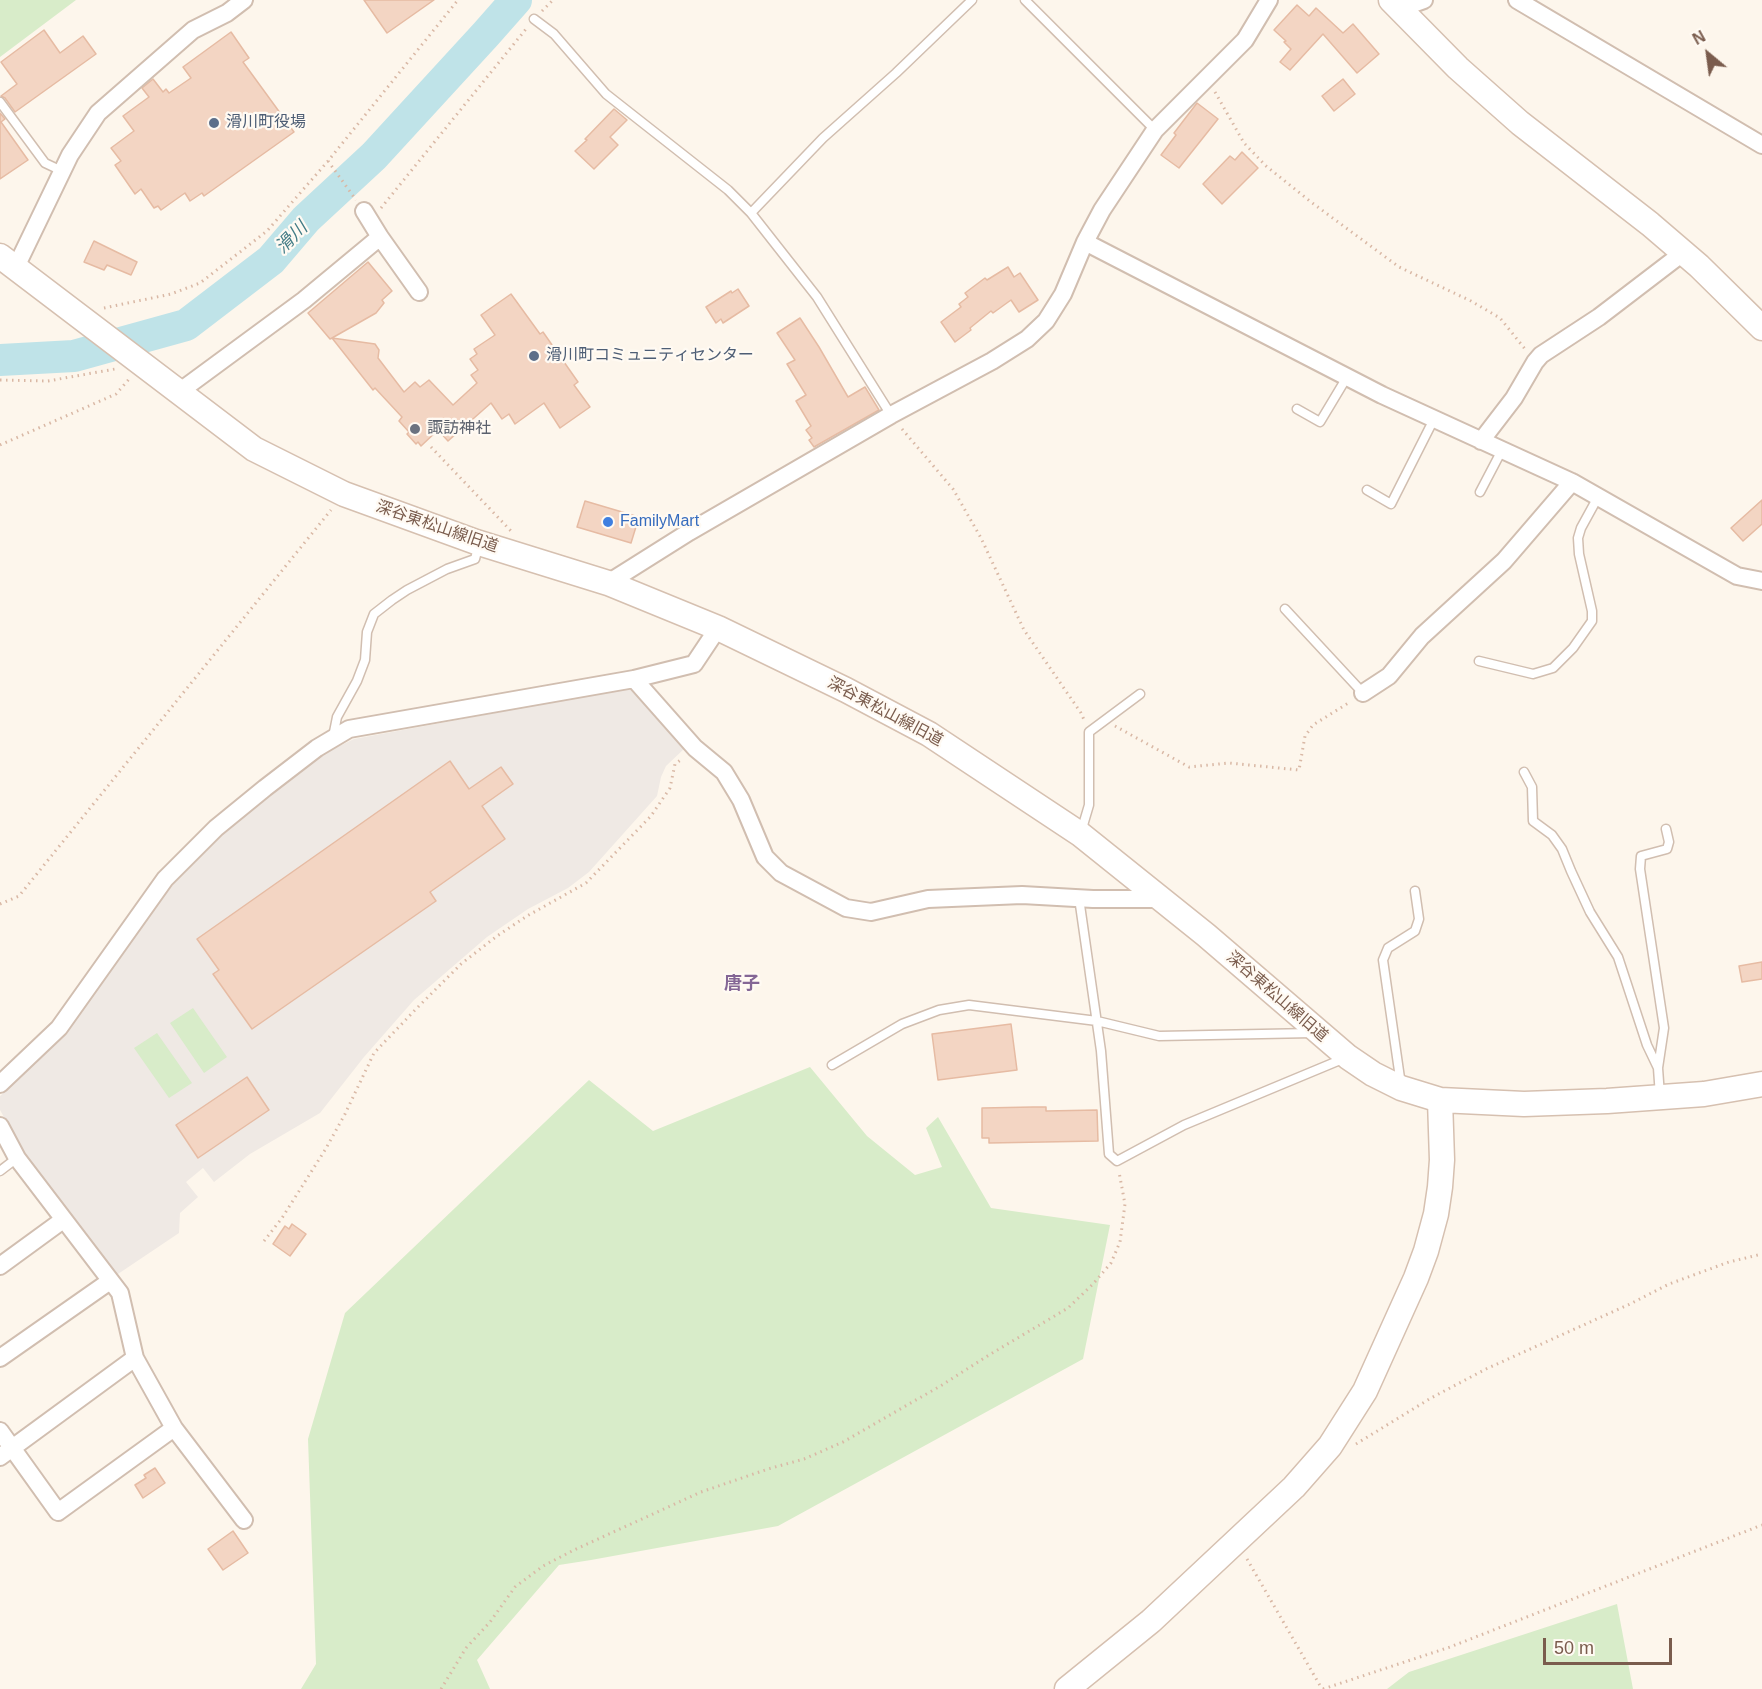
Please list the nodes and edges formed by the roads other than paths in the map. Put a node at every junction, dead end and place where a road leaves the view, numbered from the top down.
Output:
1 (244, 0) edge
2 (972, 0) edge
3 (1025, 0) edge
4 (1269, 0) edge
5 (1424, 0) edge
6 (1517, 0) edge
7 (1395, 5) edge
8 (534, 20) road end
9 (0, 102) edge
10 (1155, 130) junction
11 (1762, 145) edge
12 (62, 171) junction
13 (751, 213) junction
14 (367, 216) road end
15 (380, 237) junction
16 (1085, 242) junction
17 (1684, 252) junction
18 (8, 261) edge
19 (419, 292) dead end
20 (1762, 328) edge
21 (1347, 377) junction
22 (179, 392) junction
23 (1297, 409) dead end
24 (891, 415) junction
25 (1434, 419) junction
26 (1481, 441) junction
27 (1502, 450) junction
28 (1572, 482) junction
29 (1367, 490) dead end
30 (1480, 492) dead end
31 (1598, 497) junction
32 (479, 543) junction
33 (1762, 581) edge
34 (608, 583) junction
35 (1285, 609) dead end
36 (718, 628) junction
37 (1479, 661) dead end
38 (634, 679) junction
39 (1363, 693) joint
40 (1140, 694) dead end
41 (333, 739) junction
42 (1524, 772) dead end
43 (1666, 829) dead end
44 (1080, 834) junction
45 (1415, 891) dead end
46 (1080, 898) junction
47 (1162, 900) junction
48 (1097, 1021) junction
49 (1319, 1033) junction
50 (1348, 1057) junction
51 (832, 1065) dead end
52 (1658, 1068) junction
53 (0, 1084) edge
54 (1762, 1084) edge
55 (1401, 1088) junction
56 (1660, 1096) junction
57 (1440, 1100) junction
58 (0, 1126) edge
59 (17, 1158) junction
60 (0, 1171) edge
61 (63, 1220) junction
62 (0, 1266) edge
63 (110, 1281) junction
64 (135, 1358) junction
65 (0, 1359) edge
66 (174, 1428) junction
67 (0, 1431) edge
68 (6, 1453) edge
69 (244, 1520) dead end
70 (1067, 1689) edge

1 - 12 street
2 - 13 lane
3 - 10 lane
4 - 10 street
5 - 7 street
6 - 11 street
7 - 17 street
8 - 13 lane
9 - 12 lane
10 - 16 street
12 - 18 street
13 - 24 lane
14 - 15 street
15 - 19 street
15 - 22 street
16 - 21 street
16 - 24 street
17 - 20 street
17 - 26 street
18 - 22 street, 深谷東松山線旧道
21 - 23 lane
21 - 25 street
22 - 32 street, 深谷東松山線旧道
24 - 34 street
25 - 26 street
25 - 29 lane
26 - 27 street
27 - 28 street
27 - 30 lane
28 - 31 street
28 - 39 street
31 - 33 street
31 - 37 lane
32 - 34 street, 深谷東松山線旧道
32 - 41 lane
34 - 36 street, 深谷東松山線旧道
35 - 39 lane
36 - 38 street
36 - 44 street, 深谷東松山線旧道
38 - 41 street
38 - 46 street
40 - 44 lane
41 - 53 street
42 - 52 lane
43 - 52 lane
44 - 47 street, 深谷東松山線旧道
45 - 55 lane
46 - 47 street
46 - 48 lane
47 - 49 street, 深谷東松山線旧道
48 - 49 lane
48 - 50 lane
48 - 51 lane
49 - 50 street, 深谷東松山線旧道
50 - 55 street, 深谷東松山線旧道
52 - 56 lane
54 - 56 street, 深谷東松山線旧道
55 - 57 street, 深谷東松山線旧道
56 - 57 street, 深谷東松山線旧道
57 - 70 street
58 - 59 street
59 - 60 lane
59 - 61 street
61 - 62 street
61 - 63 street
63 - 64 street
63 - 65 street
64 - 66 street
64 - 68 street
66 - 68 street
66 - 69 street
67 - 68 street

